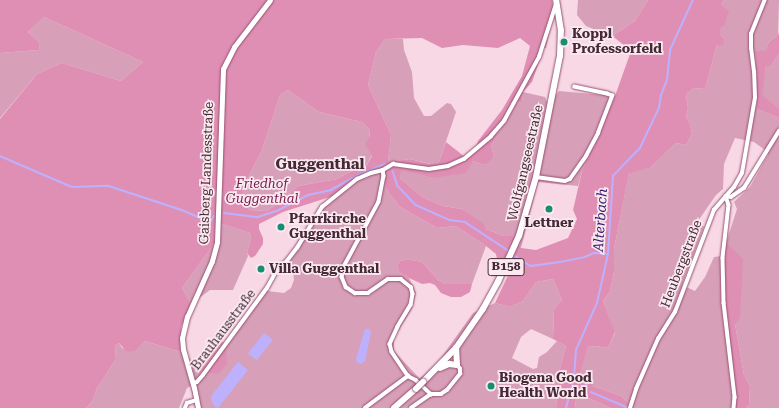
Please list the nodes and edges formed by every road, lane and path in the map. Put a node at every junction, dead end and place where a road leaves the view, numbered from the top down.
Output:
1 (270, 0) edge
2 (765, 0) edge
3 (556, 1) edge
4 (575, 88) dead end
5 (779, 131) edge
6 (383, 170) junction
7 (536, 177) junction
8 (726, 196) junction
9 (456, 348) junction
10 (457, 365) junction
11 (437, 368) junction
12 (408, 376) junction
13 (193, 384) junction
14 (431, 394) junction
15 (197, 400) junction
16 (185, 408) edge
17 (198, 408) edge
18 (365, 408) edge
19 (394, 408) edge
20 (411, 408) edge
21 (630, 408) edge
22 (734, 408) edge

1 - 13 main road, Gaisberg Landesstraße
2 - 8 street, Heubergstraße
3 - 6 street, Brauhausstraße
3 - 7 main road, Wolfgangseestraße / B158
4 - 7 street
5 - 8 street
6 - 12 street
6 - 13 street, Brauhausstraße
7 - 9 main road, Wolfgangseestraße / B158
8 - 21 street, Heubergstraße
8 - 22 street
9 - 10 main road
9 - 11 main road, Wolfgangseestraße / B158
10 - 11 main road
10 - 14 street
11 - 19 main road, Wolfgangseestraße / B158, bridge
12 - 14 street
12 - 18 street
13 - 15 main road, Gaisberg Landesstraße
14 - 20 street
15 - 16 street
15 - 17 main road, Gaisberg Landesstraße

